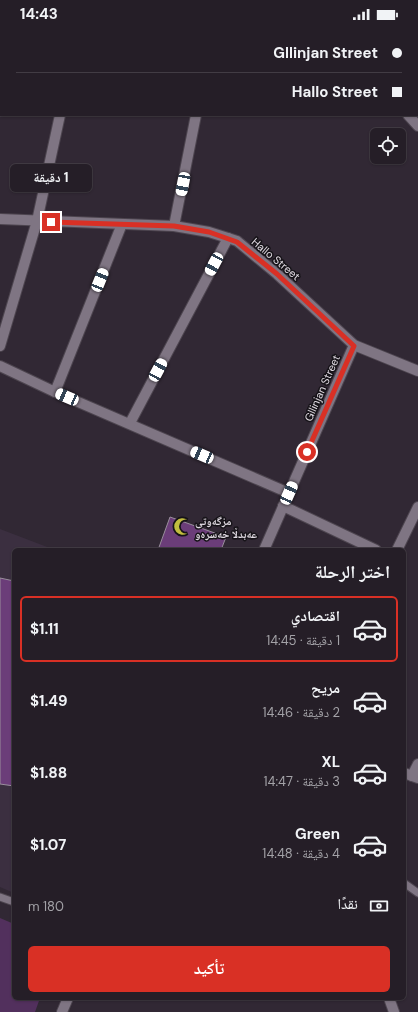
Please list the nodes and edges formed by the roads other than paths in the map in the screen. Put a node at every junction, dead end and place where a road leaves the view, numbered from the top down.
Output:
1 (60, 116) edge
2 (196, 116) edge
3 (409, 116) edge
4 (418, 126) edge
5 (0, 219) edge
6 (37, 221) junction
7 (122, 224) junction
8 (174, 226) junction
9 (228, 238) junction
10 (0, 346) edge
11 (354, 346) junction
12 (0, 366) edge
13 (418, 371) edge
14 (55, 392) junction
15 (130, 423) junction
16 (289, 493) junction
17 (283, 506) junction
18 (418, 507) edge
19 (265, 548) edge
20 (372, 548) edge
21 (398, 548) edge
22 (418, 764) edge
23 (411, 776) edge
24 (406, 884) edge
25 (418, 893) edge
26 (0, 897) edge
27 (12, 901) edge
28 (67, 1000) edge
29 (390, 1000) edge
30 (62, 1012) edge
31 (394, 1012) edge

1 - 6 street
2 - 8 street
3 - 4 street
5 - 6 street, Hallo Street
6 - 7 street, Hallo Street
6 - 10 street
7 - 8 street, Hallo Street
7 - 14 street
8 - 9 street, Hallo Street
9 - 11 street, Hallo Street
9 - 15 street
11 - 13 street, Hallo Street
11 - 16 street, Gllinjan Street
12 - 14 street
14 - 15 street
15 - 16 street
16 - 17 street, Gllinjan Street
17 - 19 street, Gllinjan Street
17 - 20 street
18 - 21 street
22 - 23 street
24 - 25 lane
26 - 27 lane
28 - 30 street
29 - 31 street

